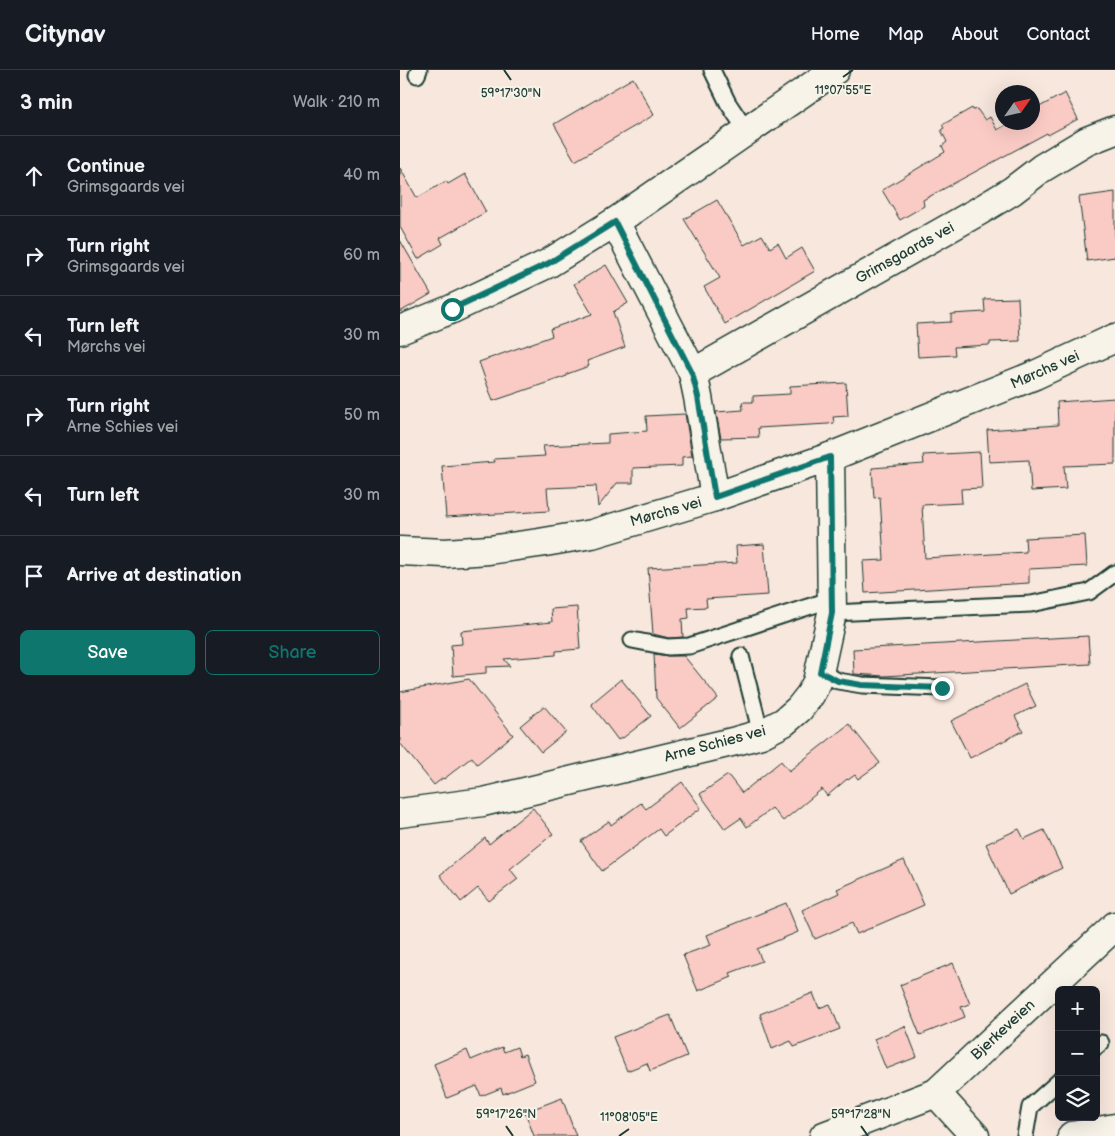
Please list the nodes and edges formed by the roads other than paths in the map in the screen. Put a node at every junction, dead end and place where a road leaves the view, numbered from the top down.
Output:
1 (712, 70) edge
2 (835, 70) edge
3 (746, 130) junction
4 (1115, 130) edge
5 (615, 222) junction
6 (400, 330) edge
7 (1115, 338) edge
8 (692, 373) junction
9 (830, 457) junction
10 (715, 497) junction
11 (400, 551) edge
12 (1115, 574) edge
13 (832, 606) junction
14 (632, 640) dead end
15 (741, 656) dead end
16 (820, 672) junction
17 (942, 688) dead end
18 (761, 734) junction
19 (400, 813) edge
20 (1115, 926) edge
21 (1055, 1085) edge
22 (936, 1093) junction
23 (1115, 1128) edge
24 (824, 1136) edge
25 (975, 1136) edge
26 (1025, 1136) edge
27 (1072, 1136) edge

1 - 3 lane
2 - 3 street
3 - 5 street
4 - 8 street, Grimsgaards vei
5 - 6 street
5 - 8 street
7 - 9 street, Mørchs vei
8 - 10 street
9 - 10 street, Mørchs vei
9 - 13 street, Arne Schies vei
10 - 11 street, Mørchs vei
12 - 13 lane
13 - 14 lane
13 - 16 street, Arne Schies vei
15 - 18 lane
16 - 17 lane
16 - 18 street, Arne Schies vei
18 - 19 street, Arne Schies vei
20 - 22 street, Bjerkeveien
21 - 26 lane
22 - 24 street
22 - 25 street
23 - 27 street

